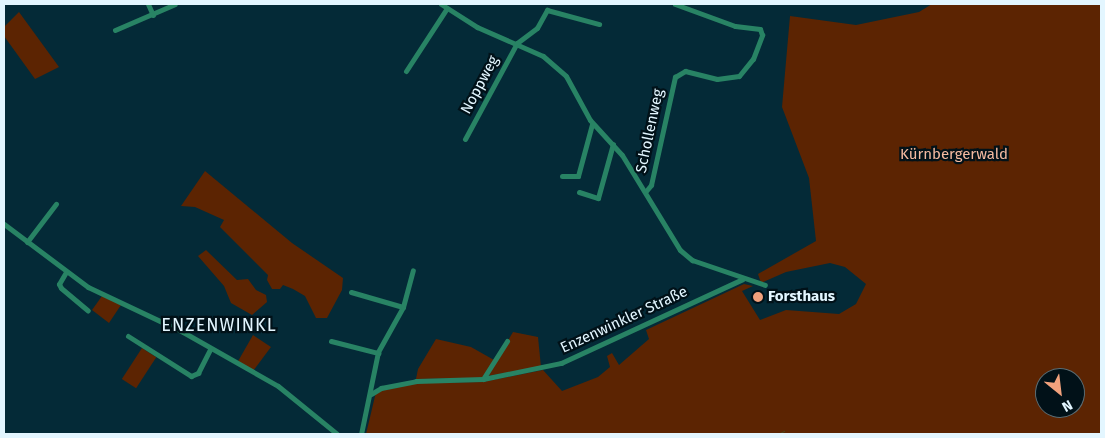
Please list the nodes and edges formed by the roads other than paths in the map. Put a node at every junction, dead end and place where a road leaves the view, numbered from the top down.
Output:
1 (148, 4) edge
2 (175, 4) edge
3 (441, 4) edge
4 (675, 4) edge
5 (447, 8) junction
6 (153, 15) junction
7 (599, 24) dead end
8 (115, 30) dead end
9 (517, 43) junction
10 (406, 71) dead end
11 (592, 124) junction
12 (465, 139) dead end
13 (613, 144) junction
14 (562, 176) dead end
15 (646, 191) junction
16 (578, 192) dead end
17 (56, 204) dead end
18 (4, 224) edge
19 (27, 242) junction
20 (413, 270) dead end
21 (66, 272) junction
22 (743, 279) junction
23 (764, 285) dead end
24 (351, 292) dead end
25 (402, 307) junction
26 (88, 311) dead end
27 (128, 336) dead end
28 (331, 341) dead end
29 (507, 341) dead end
30 (210, 349) junction
31 (378, 354) junction
32 (483, 379) junction
33 (371, 394) junction
34 (337, 434) edge
35 (362, 434) edge

1 - 6 street
2 - 6 street
3 - 5 street
4 - 15 street, Schollenweg
5 - 9 street
5 - 10 street
6 - 8 street
7 - 9 street
9 - 11 street
9 - 12 street, Noppweg
11 - 13 street
11 - 14 street
13 - 15 street
13 - 16 street
15 - 22 street
17 - 19 street
18 - 19 street
19 - 21 street
20 - 25 street
21 - 26 street
21 - 30 street
22 - 23 street
22 - 32 street, Enzenwinkler Straße
24 - 25 street
25 - 31 street
27 - 30 street
28 - 31 street
29 - 32 street
30 - 34 street
31 - 33 street
32 - 33 street, Enzenwinkler Straße
33 - 35 street

